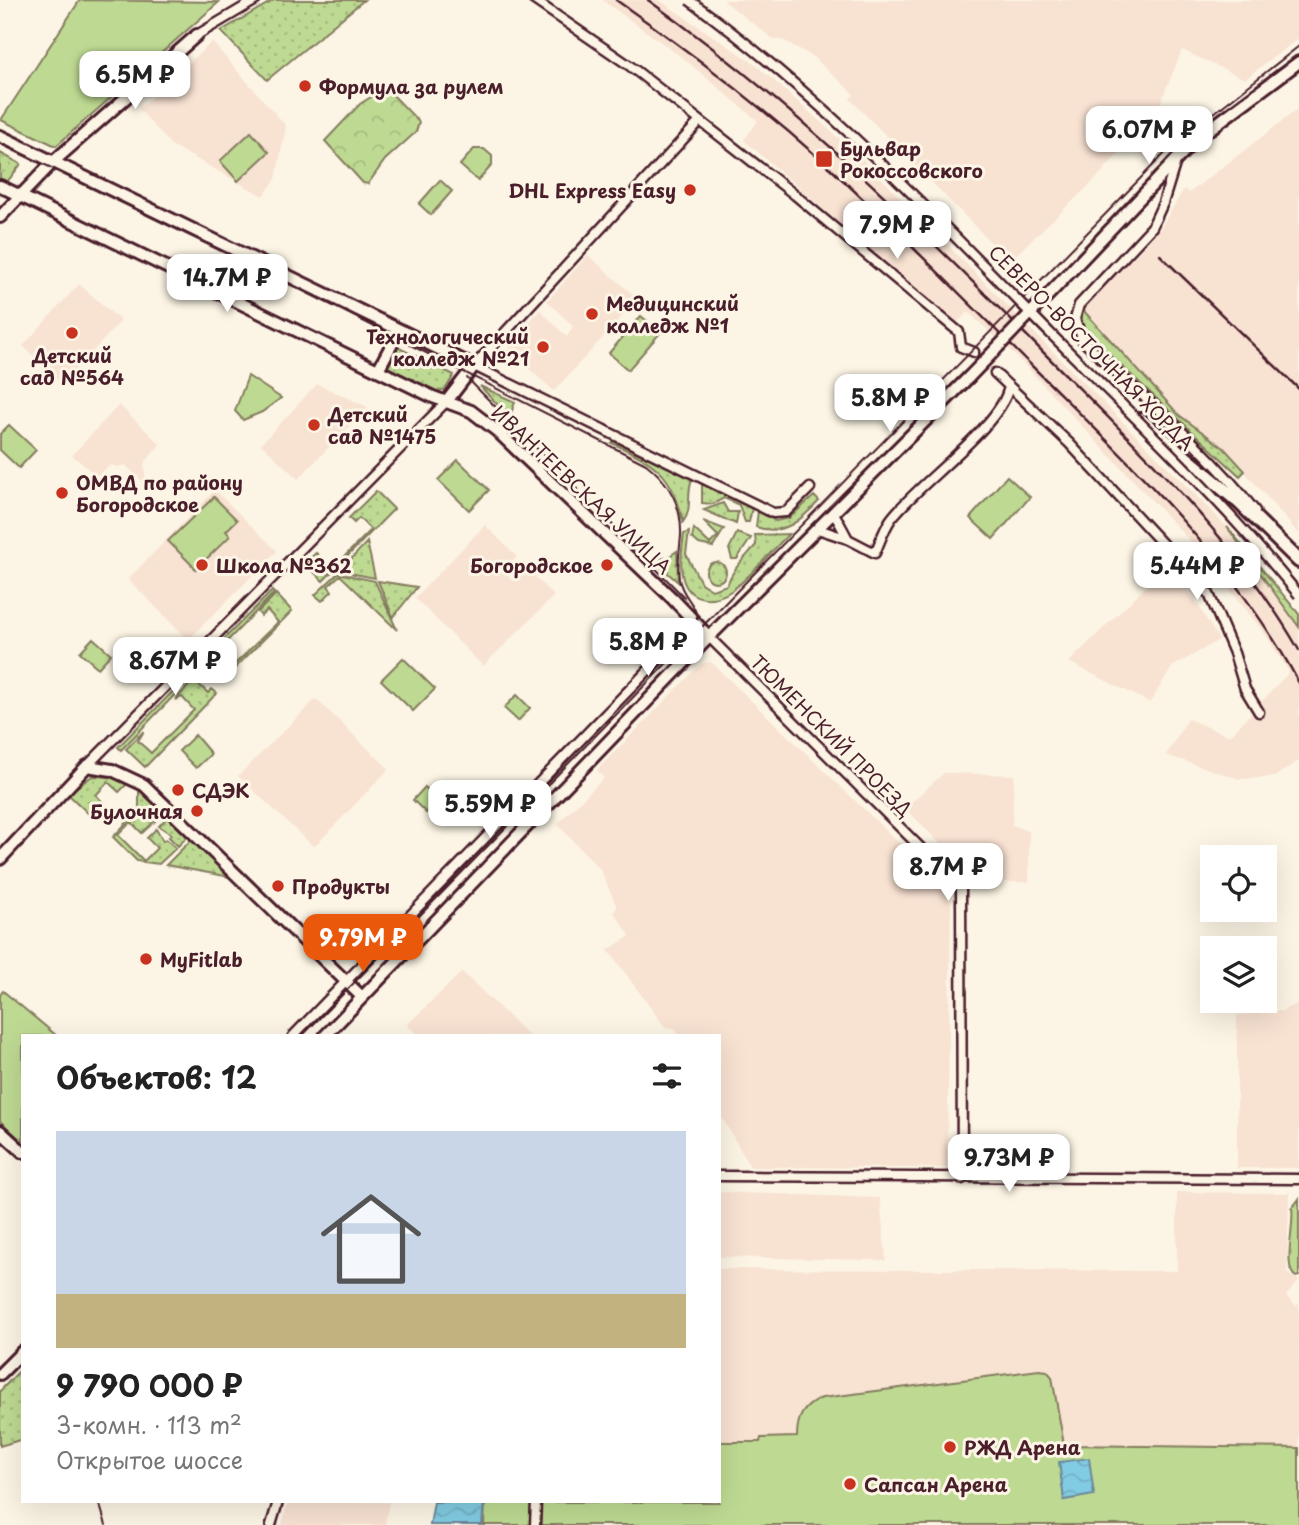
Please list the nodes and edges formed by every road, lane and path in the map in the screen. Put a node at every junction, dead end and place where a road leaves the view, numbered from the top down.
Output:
1 (256, 0) edge
2 (534, 0) edge
3 (690, 0) edge
4 (197, 35) joint
5 (1299, 62) edge
6 (700, 121) junction
7 (0, 136) edge
8 (1176, 161) junction
9 (53, 162) junction
10 (0, 186) edge
11 (19, 195) junction
12 (0, 217) edge
13 (399, 331) junction
14 (974, 352) tunnel mouth
15 (474, 366) junction
16 (378, 370) junction
17 (995, 373) tunnel mouth
18 (1009, 386) junction
19 (447, 401) junction
20 (810, 488) dead end
21 (834, 513) junction
22 (818, 530) junction
23 (1275, 537) junction
24 (848, 539) junction
25 (1299, 561) edge
26 (1299, 595) edge
27 (695, 622) junction
28 (709, 637) junction
29 (1259, 712) dead end
30 (87, 766) junction
31 (2, 854) edge
32 (346, 981) junction
33 (362, 997) junction
34 (295, 1034) edge
35 (327, 1034) edge
36 (0, 1131) edge
37 (21, 1150) edge
38 (721, 1177) edge
39 (962, 1179) junction
40 (1299, 1179) edge
41 (21, 1353) edge
42 (0, 1374) edge
43 (278, 1503) edge
44 (536, 1503) edge
45 (271, 1525) edge
46 (536, 1525) edge

1 - 4 street
2 - 6 street
3 - 23 main road, СЕВЕРО-ВОСТОЧНАЯ ХОРДА
3 - 26 street, СЕВЕРО-ВОСТОЧНАЯ ХОРДА, bridge
4 - 9 street
5 - 8 street
6 - 14 street
6 - 15 street
7 - 9 street, ИВАНТЕЕВСКАЯ УЛИЦА
8 - 21 street, bridge
8 - 23 street
9 - 11 street
9 - 13 street, ИВАНТЕЕВСКАЯ УЛИЦА
10 - 11 street, ИВАНТЕЕВСКАЯ УЛИЦА
11 - 12 street
11 - 16 street, ИВАНТЕЕВСКАЯ УЛИЦА
13 - 15 street, ИВАНТЕЕВСКАЯ УЛИЦА
13 - 16 street
15 - 19 street
15 - 20 street, ИВАНТЕЕВСКАЯ УЛИЦА
16 - 19 street, ИВАНТЕЕВСКАЯ УЛИЦА
17 - 18 street
18 - 24 street
18 - 29 street
19 - 27 street, ИВАНТЕЕВСКАЯ УЛИЦА
19 - 30 street
21 - 22 street
21 - 24 street
22 - 24 street
22 - 28 street
23 - 25 main road, СЕВЕРО-ВОСТОЧНАЯ ХОРДА
27 - 28 street, ИВАНТЕЕВСКАЯ УЛИЦА
27 - 32 street
28 - 33 street
28 - 39 street, ТЮМЕНСКИЙ ПРОЕЗД
30 - 31 street
30 - 32 street
32 - 33 street
32 - 34 street
33 - 35 street
36 - 37 street
38 - 39 street
39 - 40 street
41 - 42 street
43 - 45 street
44 - 46 street

